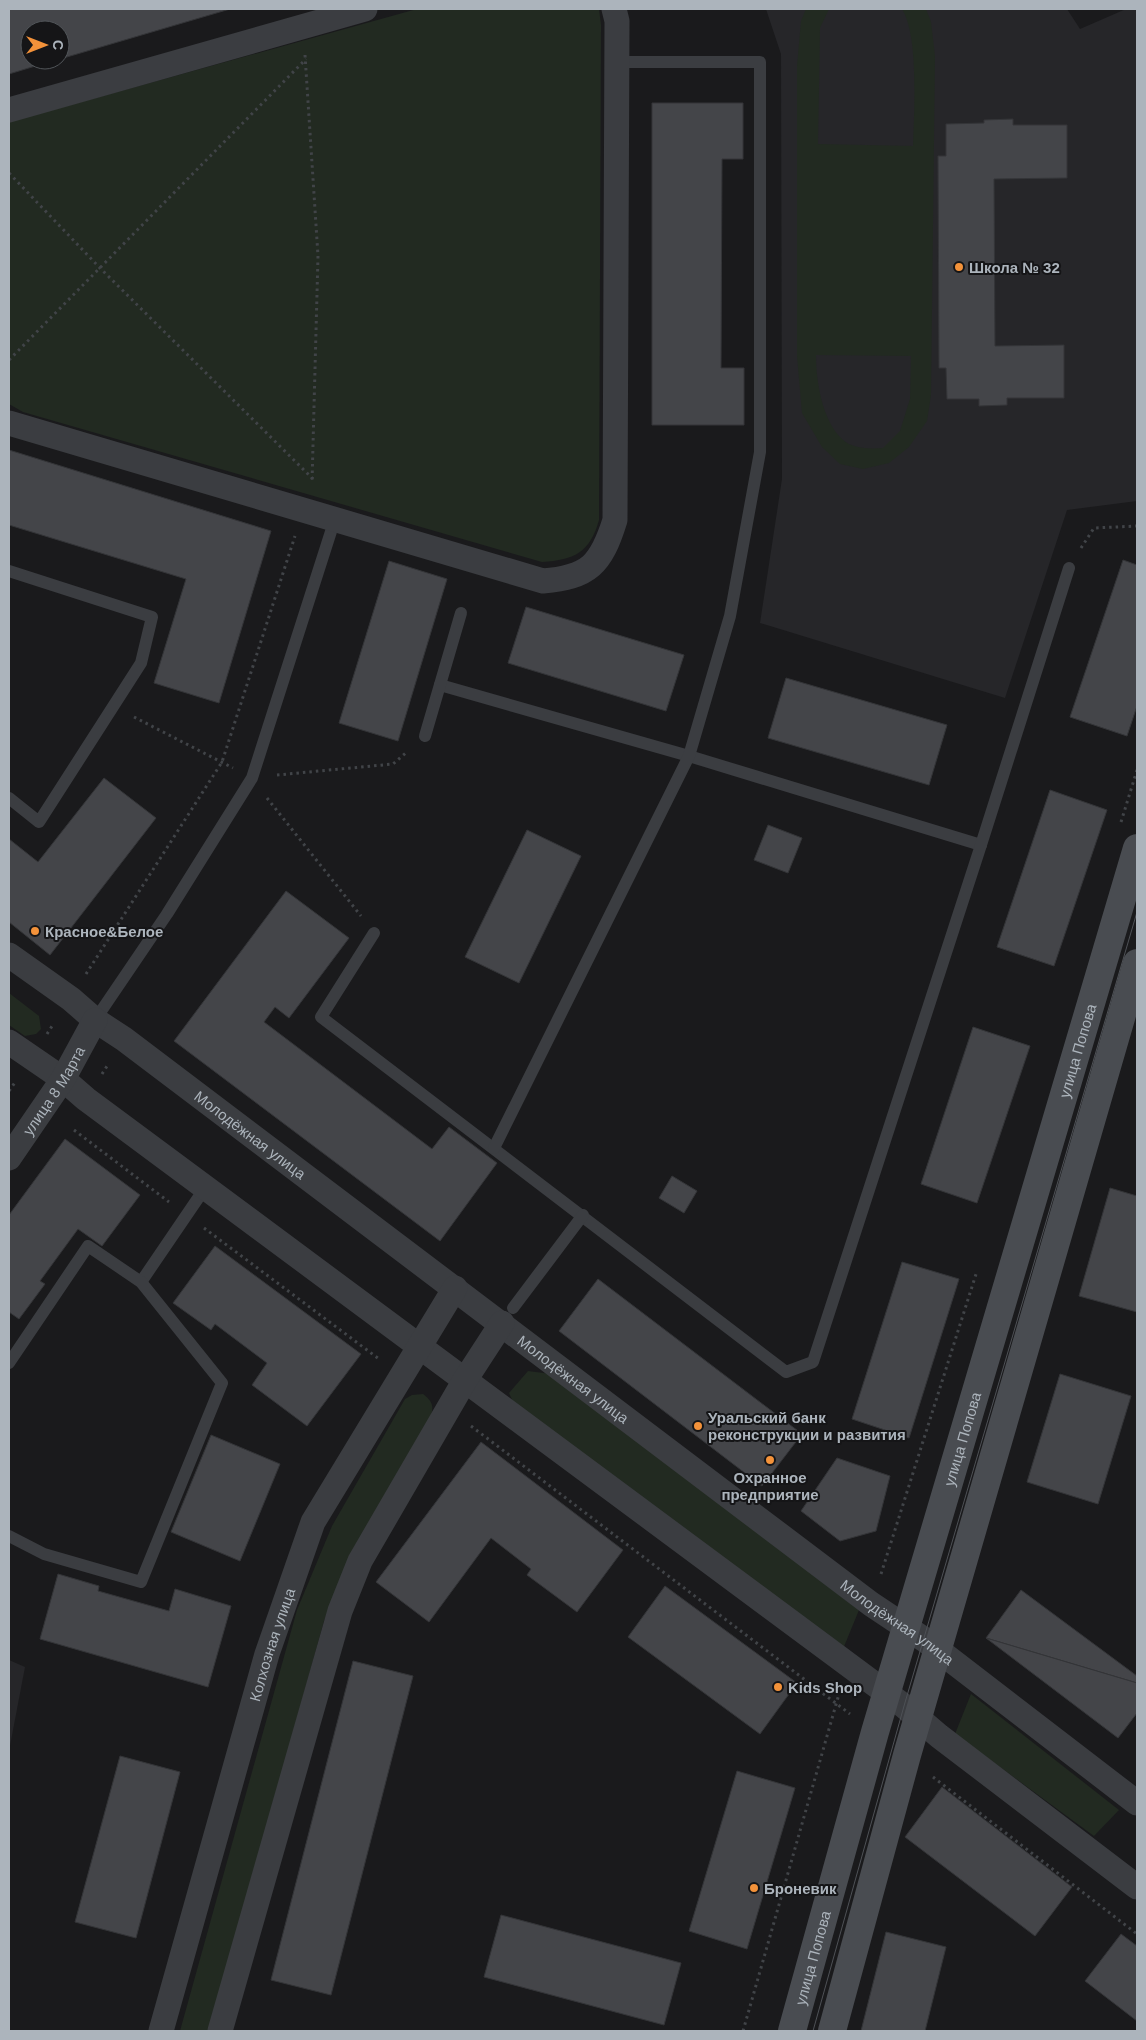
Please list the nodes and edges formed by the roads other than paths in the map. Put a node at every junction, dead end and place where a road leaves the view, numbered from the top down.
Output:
1 (366, 9) edge
2 (614, 9) edge
3 (337, 12) edge
4 (616, 62) junction
5 (9, 110) edge
6 (9, 423) edge
7 (334, 519) junction
8 (1069, 568) road end
9 (9, 571) edge
10 (461, 613) dead end
11 (440, 685) junction
12 (425, 736) road end
13 (689, 756) junction
14 (9, 798) edge
15 (982, 845) junction
16 (1137, 848) edge
17 (374, 933) dead end
18 (9, 955) edge
19 (1137, 963) edge
20 (95, 1020) junction
21 (9, 1042) edge
22 (63, 1079) junction
23 (494, 1148) junction
24 (9, 1158) edge
25 (205, 1188) junction
26 (583, 1215) junction
27 (141, 1282) junction
28 (455, 1288) junction
29 (507, 1315) junction
30 (420, 1347) junction
31 (9, 1363) edge
32 (465, 1380) junction
33 (9, 1536) edge
34 (907, 1627) junction
35 (938, 1651) junction
36 (887, 1694) junction
37 (919, 1718) junction
38 (1137, 1803) edge
39 (1137, 1887) edge
40 (162, 2031) edge
41 (220, 2031) edge
42 (792, 2031) edge
43 (832, 2031) edge

1 - 3 street
2 - 4 street
3 - 5 street
4 - 7 street
4 - 13 lane
6 - 7 street
7 - 20 lane
8 - 15 lane
9 - 14 lane
10 - 11 lane
11 - 12 lane
11 - 13 lane
13 - 15 lane
13 - 23 lane
15 - 26 lane
16 - 34 street, улица Попова
17 - 23 lane
18 - 20 street, Молодёжная улица
19 - 35 street
20 - 22 street, улица 8 Марта
20 - 28 street, Молодёжная улица
21 - 22 street
22 - 24 street, улица 8 Марта
22 - 25 street
23 - 26 lane
25 - 27 lane
25 - 30 street
26 - 29 lane
27 - 31 lane
27 - 33 lane
28 - 29 street, Молодёжная улица
28 - 30 street, Колхозная улица
29 - 32 street
29 - 34 street, Молодёжная улица
30 - 32 street
30 - 40 street, Колхозная улица
32 - 36 street
32 - 41 street
34 - 35 street, Молодёжная улица
34 - 36 street, улица Попова
35 - 37 street
35 - 38 street, Молодёжная улица
36 - 37 street
36 - 42 street, улица Попова
37 - 39 street
37 - 43 street

